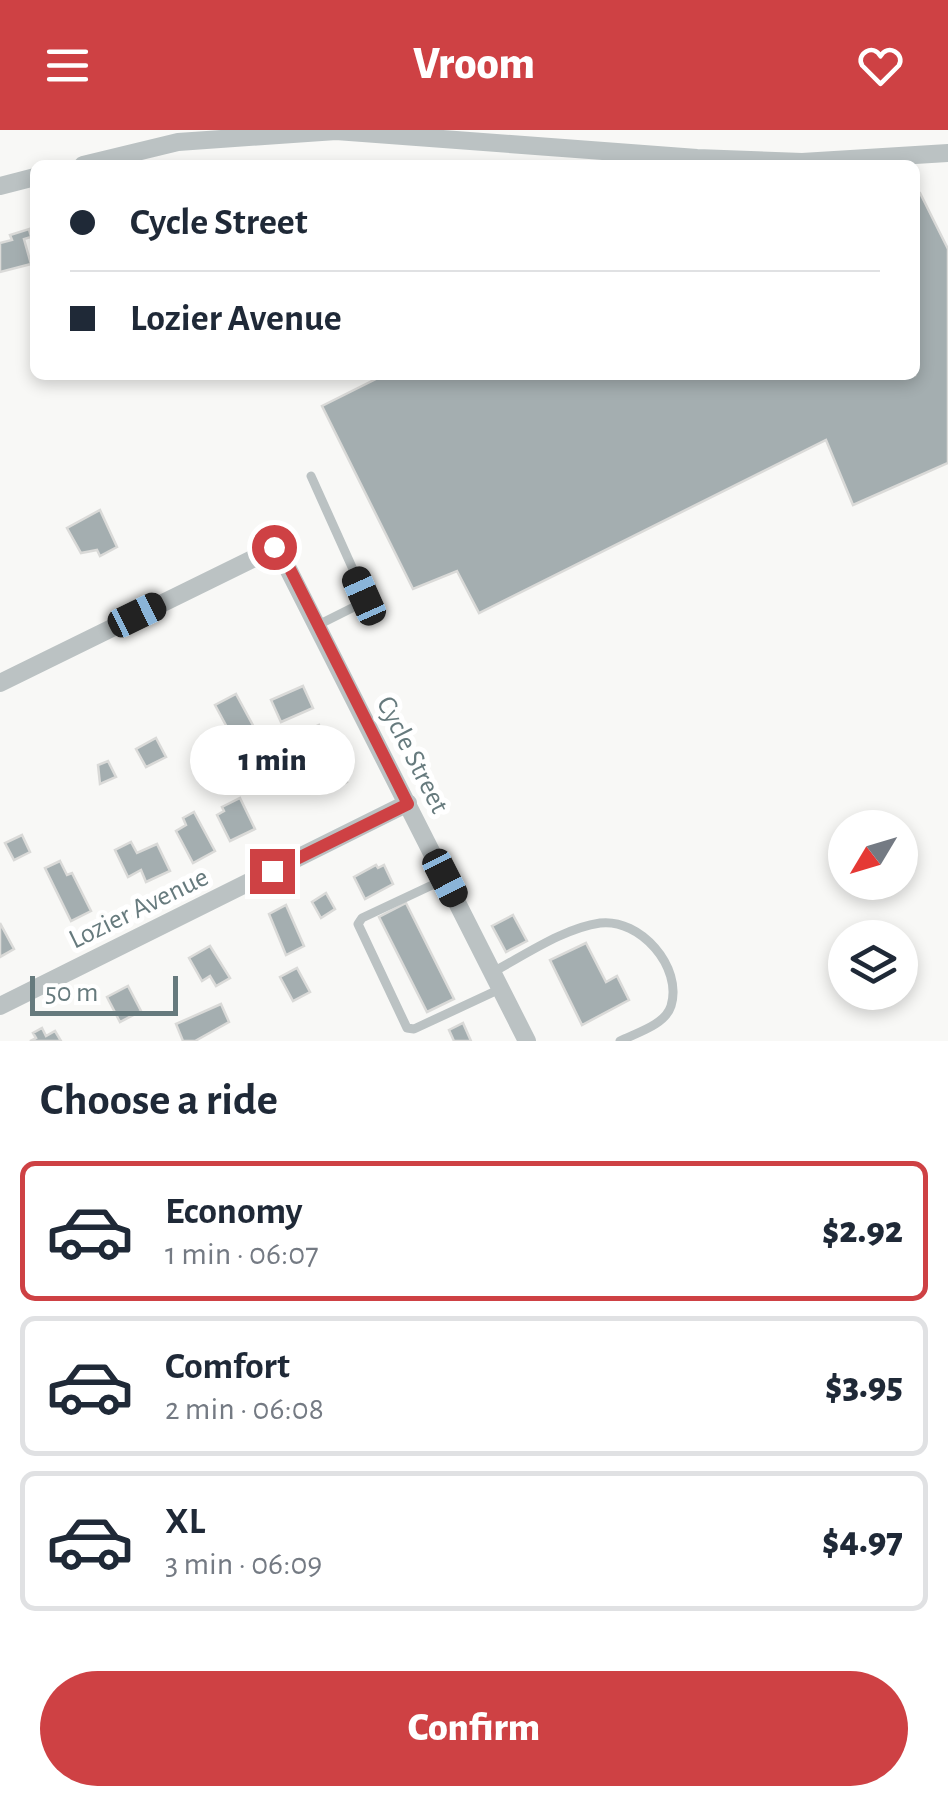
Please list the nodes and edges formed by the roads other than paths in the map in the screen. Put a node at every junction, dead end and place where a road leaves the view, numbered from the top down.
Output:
1 (948, 154) edge
2 (104, 160) edge
3 (743, 160) edge
4 (838, 160) edge
5 (30, 178) edge
6 (0, 186) edge
7 (312, 476) dead end
8 (318, 625) junction
9 (0, 683) edge
10 (408, 804) junction
11 (445, 878) junction
12 (496, 980) junction
13 (0, 1006) edge
14 (526, 1041) edge
15 (620, 1041) edge

1 - 4 street
2 - 3 street
5 - 6 street
7 - 8 lane
8 - 9 street, Cycle Street
8 - 10 street, Cycle Street
10 - 11 street, Cycle Street
10 - 13 street, Lozier Avenue
11 - 12 street, Cycle Street
11 - 12 lane
12 - 14 street, Cycle Street
12 - 15 lane

